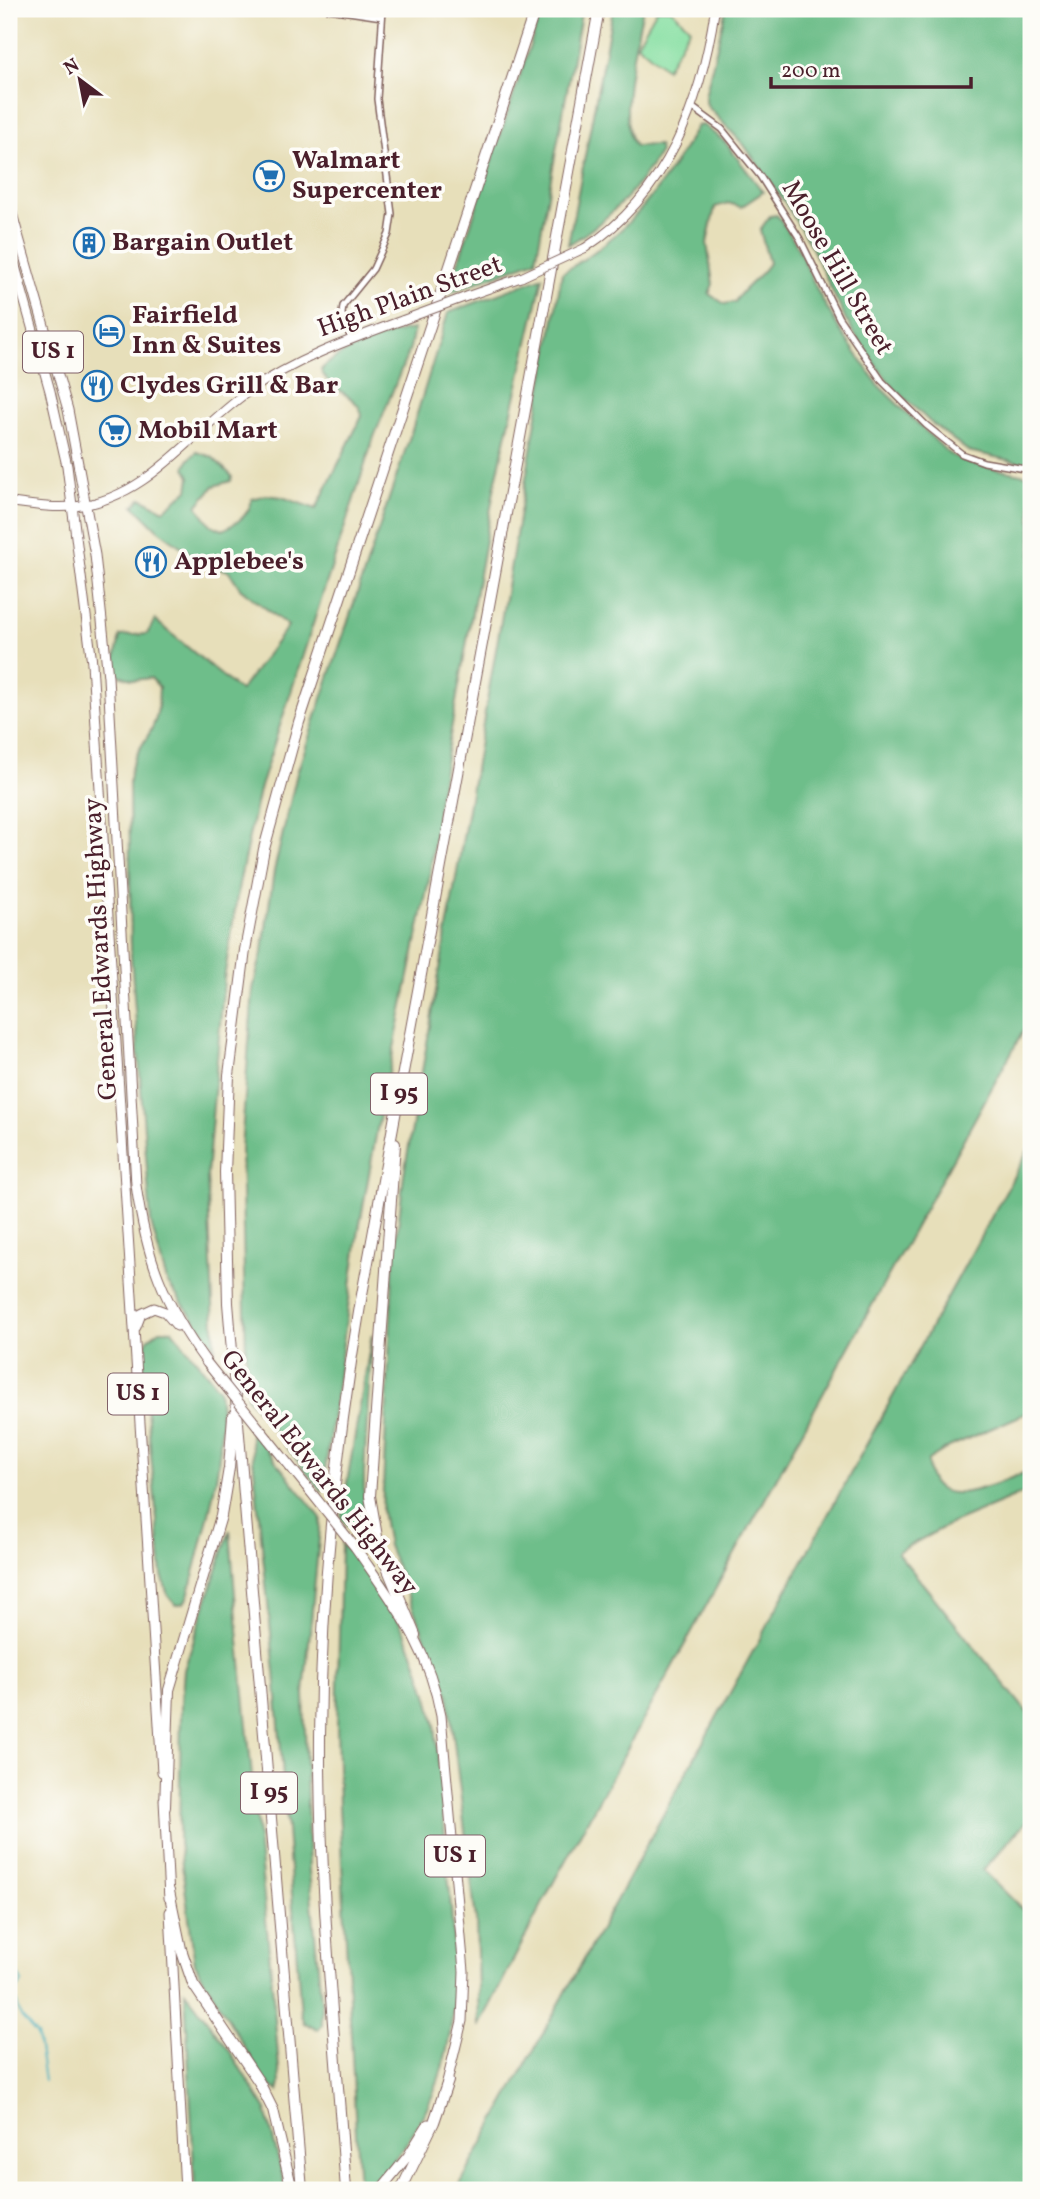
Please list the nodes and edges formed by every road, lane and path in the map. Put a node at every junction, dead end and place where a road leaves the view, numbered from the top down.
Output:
1 (328, 9) edge
2 (383, 9) edge
3 (534, 9) edge
4 (599, 9) edge
5 (715, 9) edge
6 (382, 17) junction
7 (692, 107) junction
8 (9, 203) edge
9 (9, 245) edge
10 (351, 339) junction
11 (1031, 470) edge
12 (9, 502) edge
13 (88, 505) junction
14 (73, 507) junction
15 (396, 1112) junction
16 (134, 1334) junction
17 (192, 1343) junction
18 (235, 1395) junction
19 (415, 1634) junction
20 (164, 1807) junction
21 (169, 1891) junction
22 (448, 2081) junction
23 (185, 2190) edge
24 (292, 2190) edge
25 (303, 2190) edge
26 (346, 2190) edge
27 (380, 2190) edge
28 (401, 2190) edge

1 - 6 street
2 - 6 street
3 - 18 highway, I 95
4 - 15 highway, I 95
5 - 7 main road, High Plain Street
6 - 10 street
7 - 10 main road, High Plain Street, bridge
7 - 11 street, Moose Hill Street
8 - 13 main road, US 1
9 - 14 main road, US 1
10 - 13 main road, High Plain Street
12 - 14 main road, High Plain Street
13 - 14 main road, High Plain Street
13 - 17 main road, General Edwards Highway / US 1
14 - 16 main road, General Edwards Highway / US 1
15 - 19 highway
15 - 26 highway, I 95
16 - 17 main road
16 - 20 main road, General Edwards Highway / US 1
17 - 19 main road, General Edwards Highway / US 1, bridge
18 - 20 highway
18 - 25 highway, I 95
19 - 22 main road, General Edwards Highway / US 1
20 - 21 main road, General Edwards Highway / US 1
21 - 23 main road, General Edwards Highway / US 1
21 - 24 highway
22 - 27 main road, General Edwards Highway / US 1
22 - 28 highway

